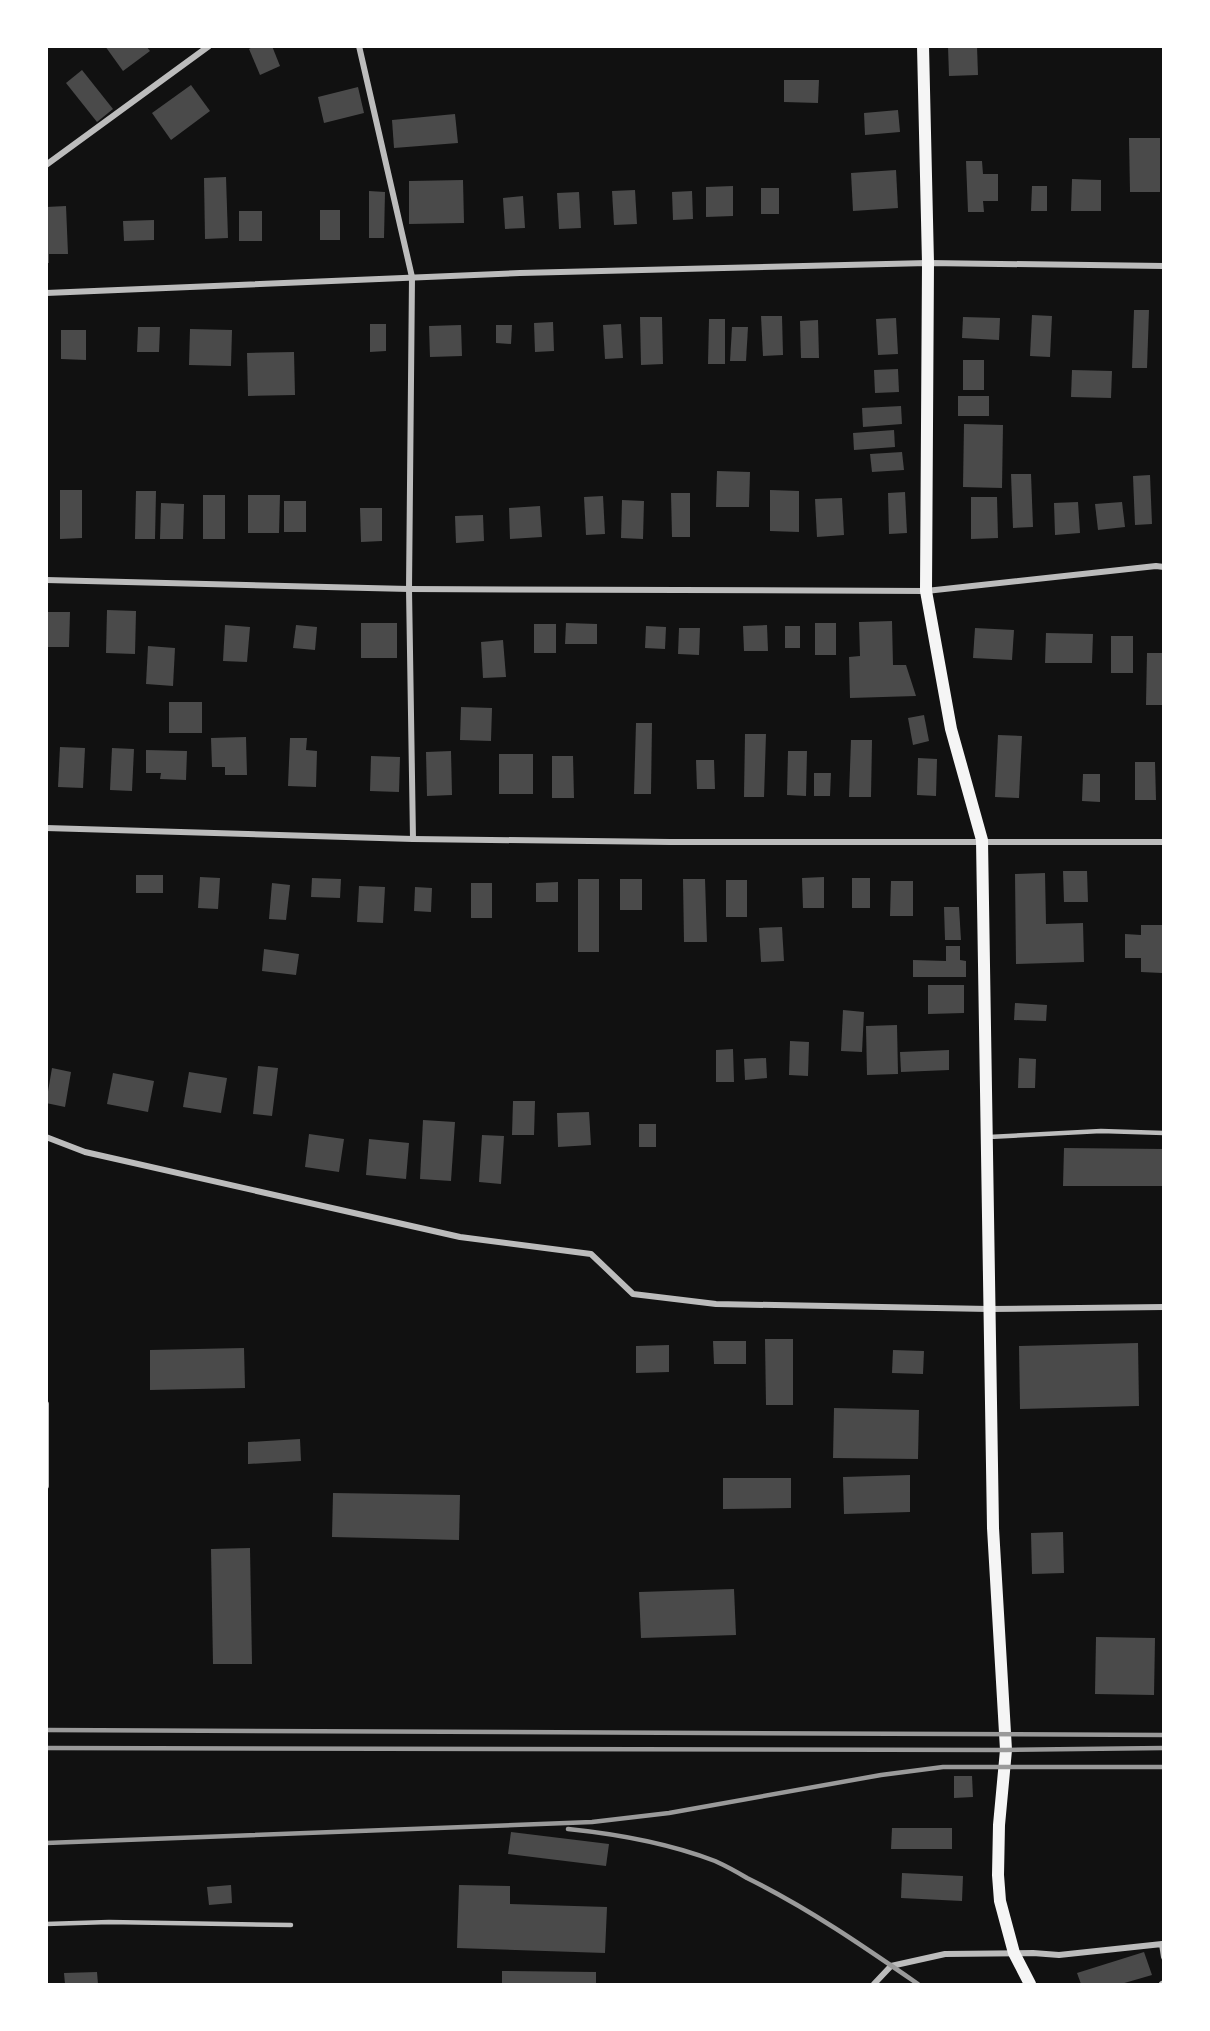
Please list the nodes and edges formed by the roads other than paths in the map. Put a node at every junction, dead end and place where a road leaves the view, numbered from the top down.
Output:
1 (209, 46) edge
2 (359, 46) edge
3 (923, 46) edge
4 (46, 165) edge
5 (928, 263) junction
6 (1164, 266) edge
7 (412, 277) junction
8 (46, 293) edge
9 (1164, 567) edge
10 (46, 580) edge
11 (409, 589) junction
12 (926, 591) junction
13 (46, 828) edge
14 (413, 838) junction
15 (982, 840) junction
16 (1164, 842) edge
17 (1164, 1133) edge
18 (46, 1137) edge
19 (987, 1137) junction
20 (1164, 1307) edge
21 (989, 1310) junction
22 (46, 1404) edge
23 (47, 1455) edge
24 (46, 1486) edge
25 (46, 1924) edge
26 (291, 1925) dead end
27 (1014, 1953) junction
28 (1164, 1957) edge
29 (874, 1984) edge
30 (1030, 1984) edge

1 - 4 street
2 - 7 street
3 - 5 main road
5 - 6 street
5 - 7 street
5 - 12 main road
7 - 8 street
7 - 11 street
9 - 12 street
10 - 11 street
11 - 12 street
11 - 14 street
12 - 15 main road
13 - 14 street
14 - 15 street
15 - 16 street
15 - 19 main road
17 - 19 lane
18 - 21 street
19 - 21 main road
20 - 21 street
21 - 27 main road
22 - 23 street
23 - 24 street
25 - 26 lane
27 - 28 street
27 - 29 street
27 - 30 main road

